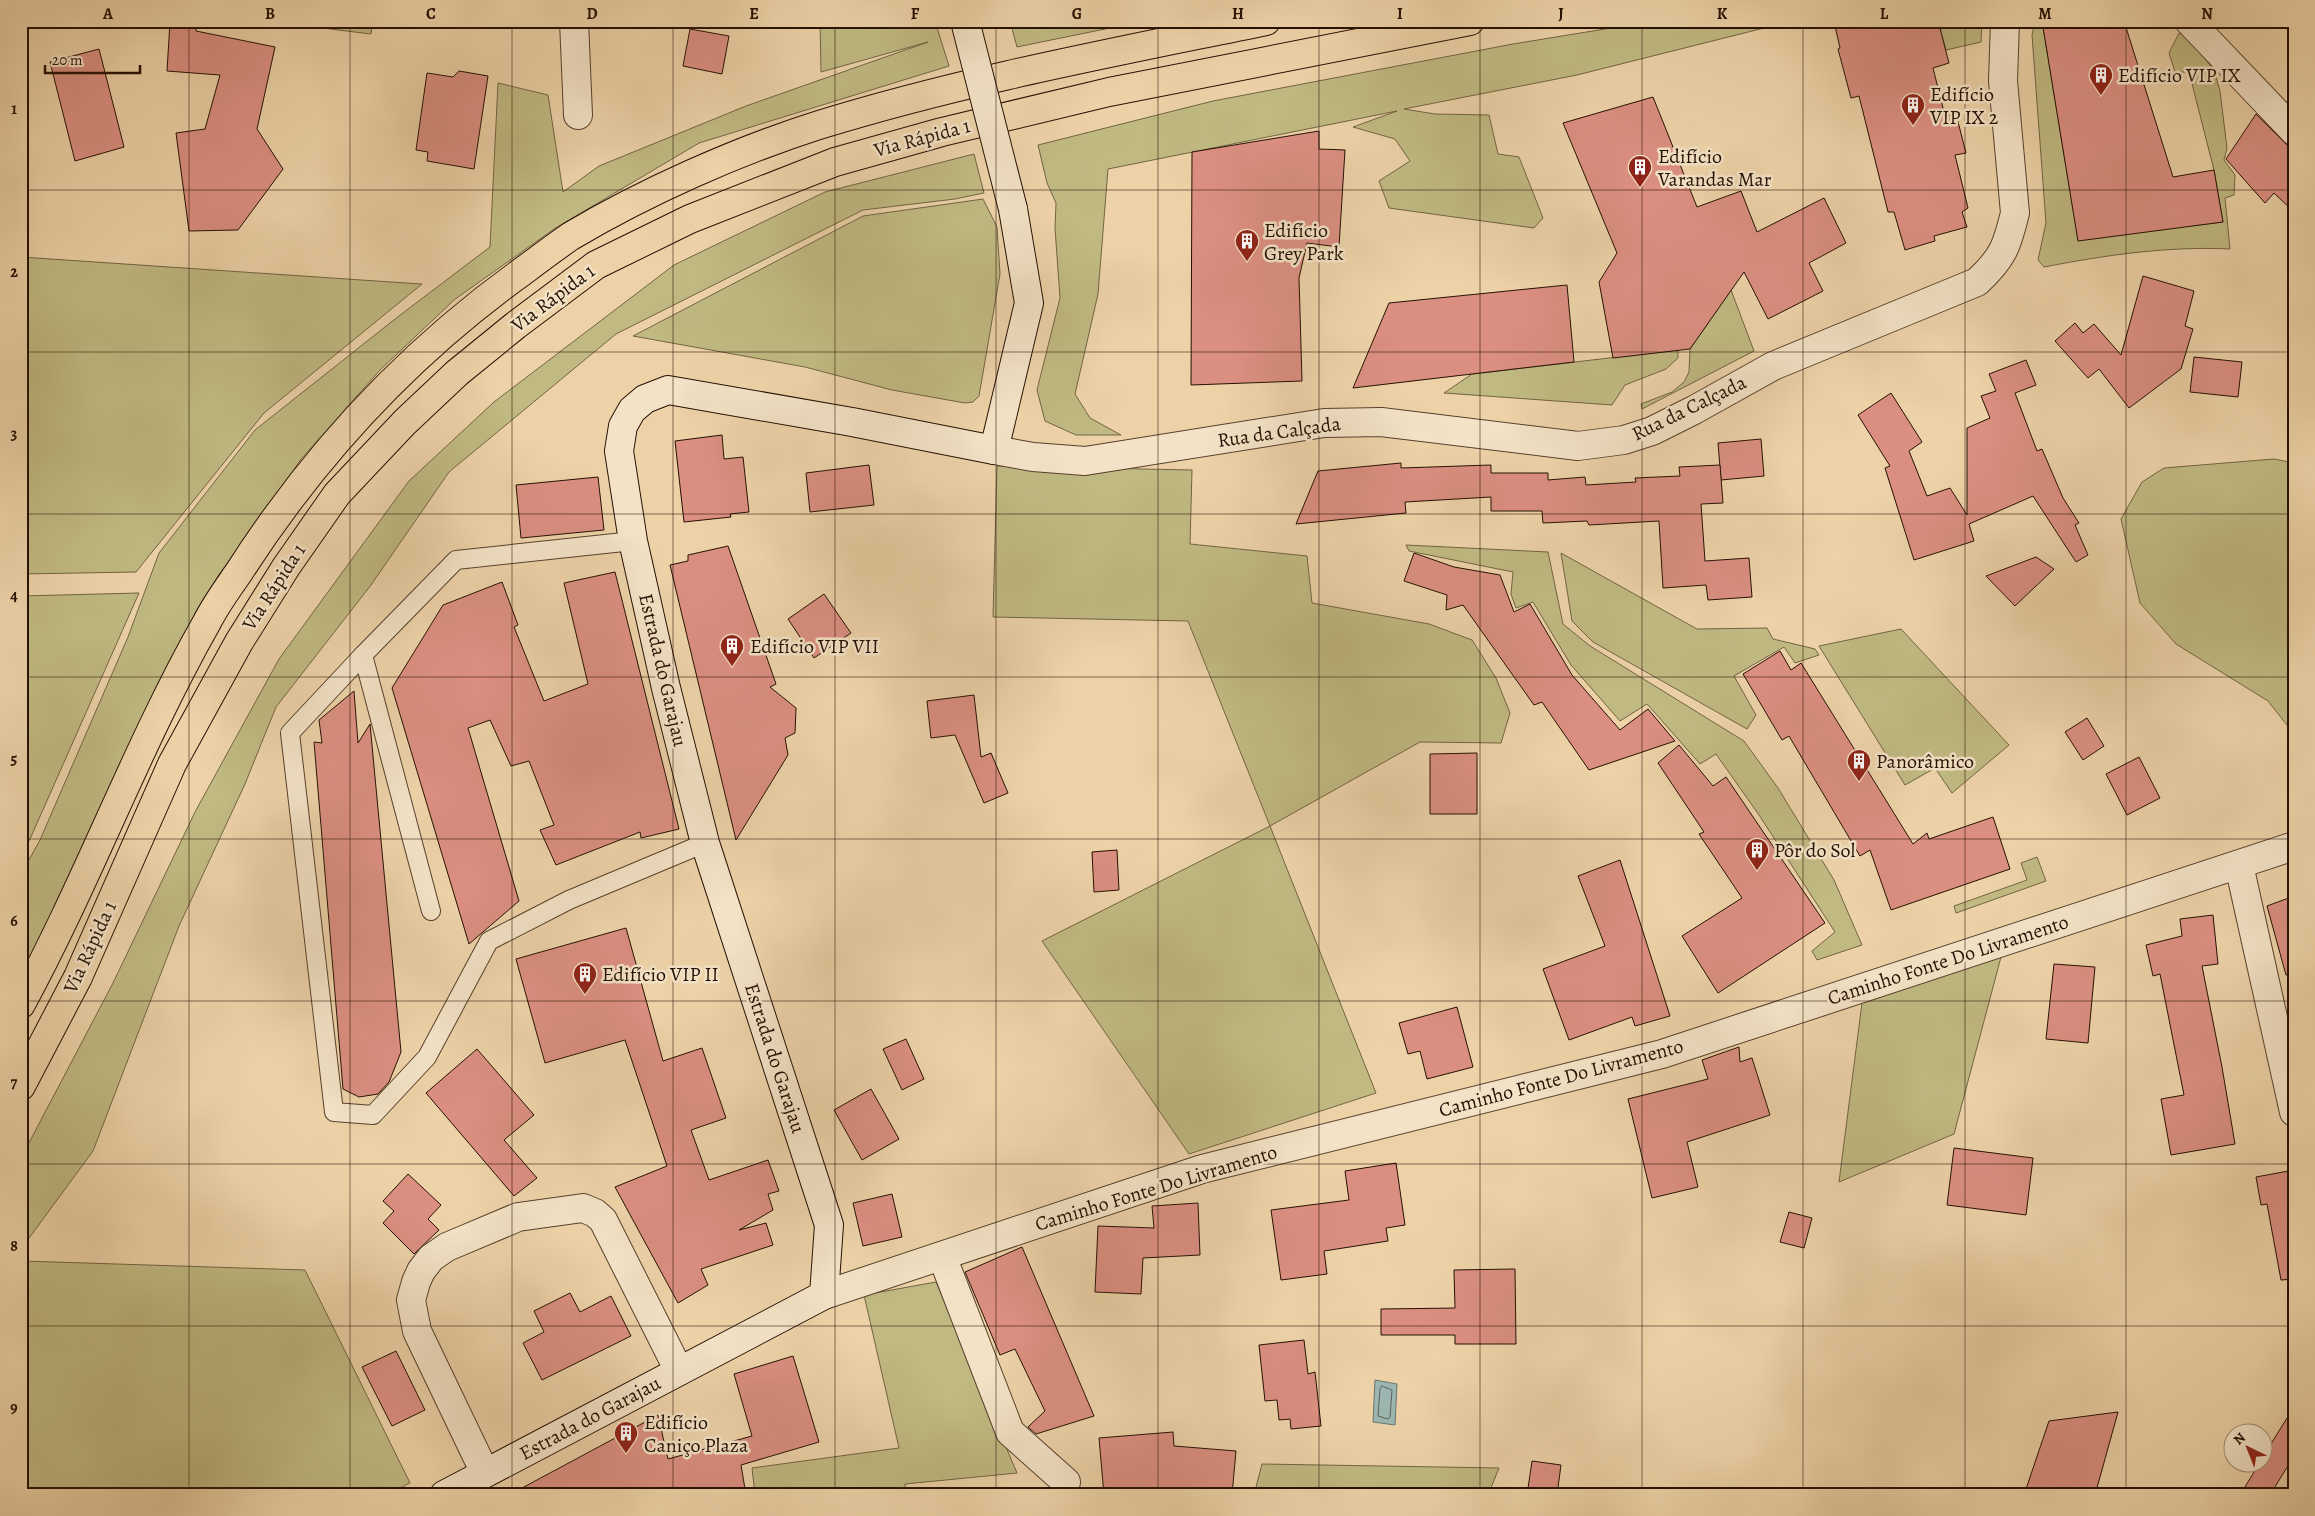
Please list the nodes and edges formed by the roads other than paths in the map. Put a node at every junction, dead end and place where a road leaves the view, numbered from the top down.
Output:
1 (574, 21) edge
2 (965, 21) edge
3 (1266, 21) edge
4 (1470, 21) edge
5 (2005, 21) edge
6 (2189, 21) edge
7 (578, 115) dead end
8 (2294, 131) edge
9 (994, 450) junction
10 (633, 541) junction
11 (363, 655) junction
12 (706, 843) junction
13 (2294, 846) edge
14 (2239, 865) junction
15 (431, 911) dead end
16 (21, 1004) edge
17 (21, 1086) edge
18 (2294, 1112) edge
19 (942, 1256) junction
20 (824, 1295) junction
21 (679, 1371) junction
22 (486, 1473) junction
23 (1066, 1482) dead end
24 (444, 1495) edge

1 - 7 street
2 - 9 street, bridge
3 - 16 highway, Via Rápida 1
4 - 17 highway, Via Rápida 1
5 - 9 street, Rua da Calçada
6 - 8 street
9 - 10 street, Estrada do Garajau
10 - 11 lane
10 - 12 street, Estrada do Garajau
11 - 12 lane
11 - 15 lane
12 - 20 street, Estrada do Garajau
13 - 14 street, Caminho Fonte Do Livramento
14 - 18 street
14 - 19 street, Caminho Fonte Do Livramento
19 - 20 street, Caminho Fonte Do Livramento
19 - 23 street
20 - 21 street, Estrada do Garajau
21 - 22 street, Estrada do Garajau
21 - 22 street
22 - 24 street, Estrada do Garajau

